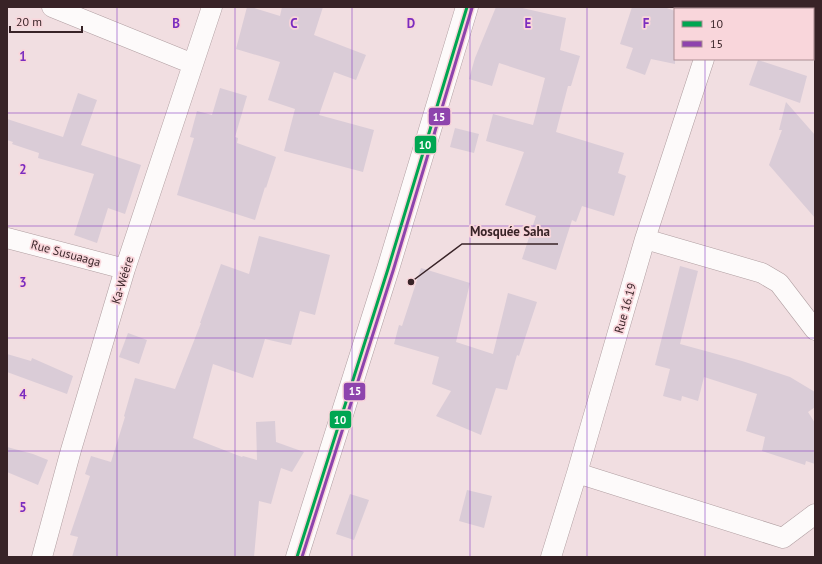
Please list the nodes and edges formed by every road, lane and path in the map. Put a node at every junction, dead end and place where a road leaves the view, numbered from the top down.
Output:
1 (52, 7) edge
2 (212, 7) edge
3 (467, 7) edge
4 (704, 60) edge
5 (193, 64) junction
6 (7, 238) edge
7 (646, 239) junction
8 (125, 269) junction
9 (815, 330) edge
10 (578, 473) junction
11 (815, 514) edge
12 (42, 557) edge
13 (297, 557) edge
14 (550, 557) edge

1 - 5 street
2 - 5 street, Ka-Wéére
3 - 13 street
4 - 7 street, Rue 16.19
5 - 8 street, Ka-Wéére
6 - 8 street, Rue Susuaaga
7 - 9 street
7 - 10 street, Rue 16.19
8 - 12 street, Ka-Wéére
10 - 11 street
10 - 14 street, Rue 16.19

